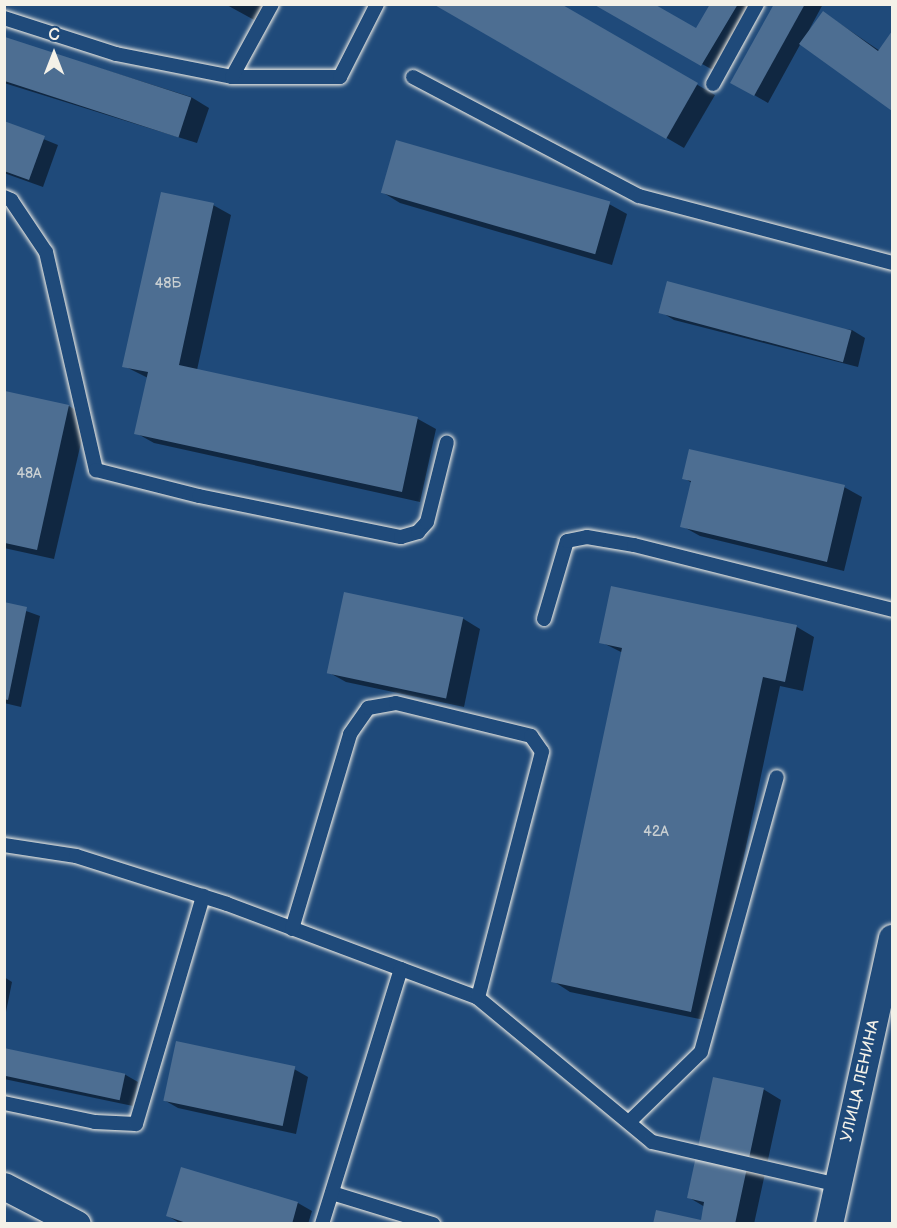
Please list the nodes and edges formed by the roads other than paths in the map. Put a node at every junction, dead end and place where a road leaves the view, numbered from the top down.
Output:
1 (272, 4) edge
2 (377, 4) edge
3 (757, 4) edge
4 (4, 18) edge
5 (232, 77) junction
6 (413, 77) dead end
7 (713, 84) dead end
8 (4, 197) edge
9 (892, 263) edge
10 (447, 442) dead end
11 (892, 610) edge
12 (544, 619) dead end
13 (777, 777) dead end
14 (4, 845) edge
15 (203, 896) junction
16 (292, 929) junction
17 (892, 938) edge
18 (401, 969) junction
19 (478, 998) junction
20 (4, 1103) edge
21 (629, 1122) junction
22 (838, 1185) junction
23 (4, 1186) edge
24 (332, 1193) junction
25 (77, 1224) edge
26 (322, 1224) edge
27 (433, 1224) edge
28 (829, 1224) edge

1 - 5 lane
2 - 5 lane
3 - 7 lane
4 - 5 lane
6 - 9 lane
8 - 10 lane
11 - 12 lane
13 - 21 lane
14 - 15 lane
15 - 16 lane
15 - 20 lane
16 - 18 lane
16 - 19 lane
17 - 22 street, УЛИЦА ЛЕНИНА
18 - 19 lane
18 - 24 lane
19 - 21 lane
21 - 22 lane
22 - 28 street, УЛИЦА ЛЕНИНА
23 - 25 street
24 - 26 lane
24 - 27 lane

